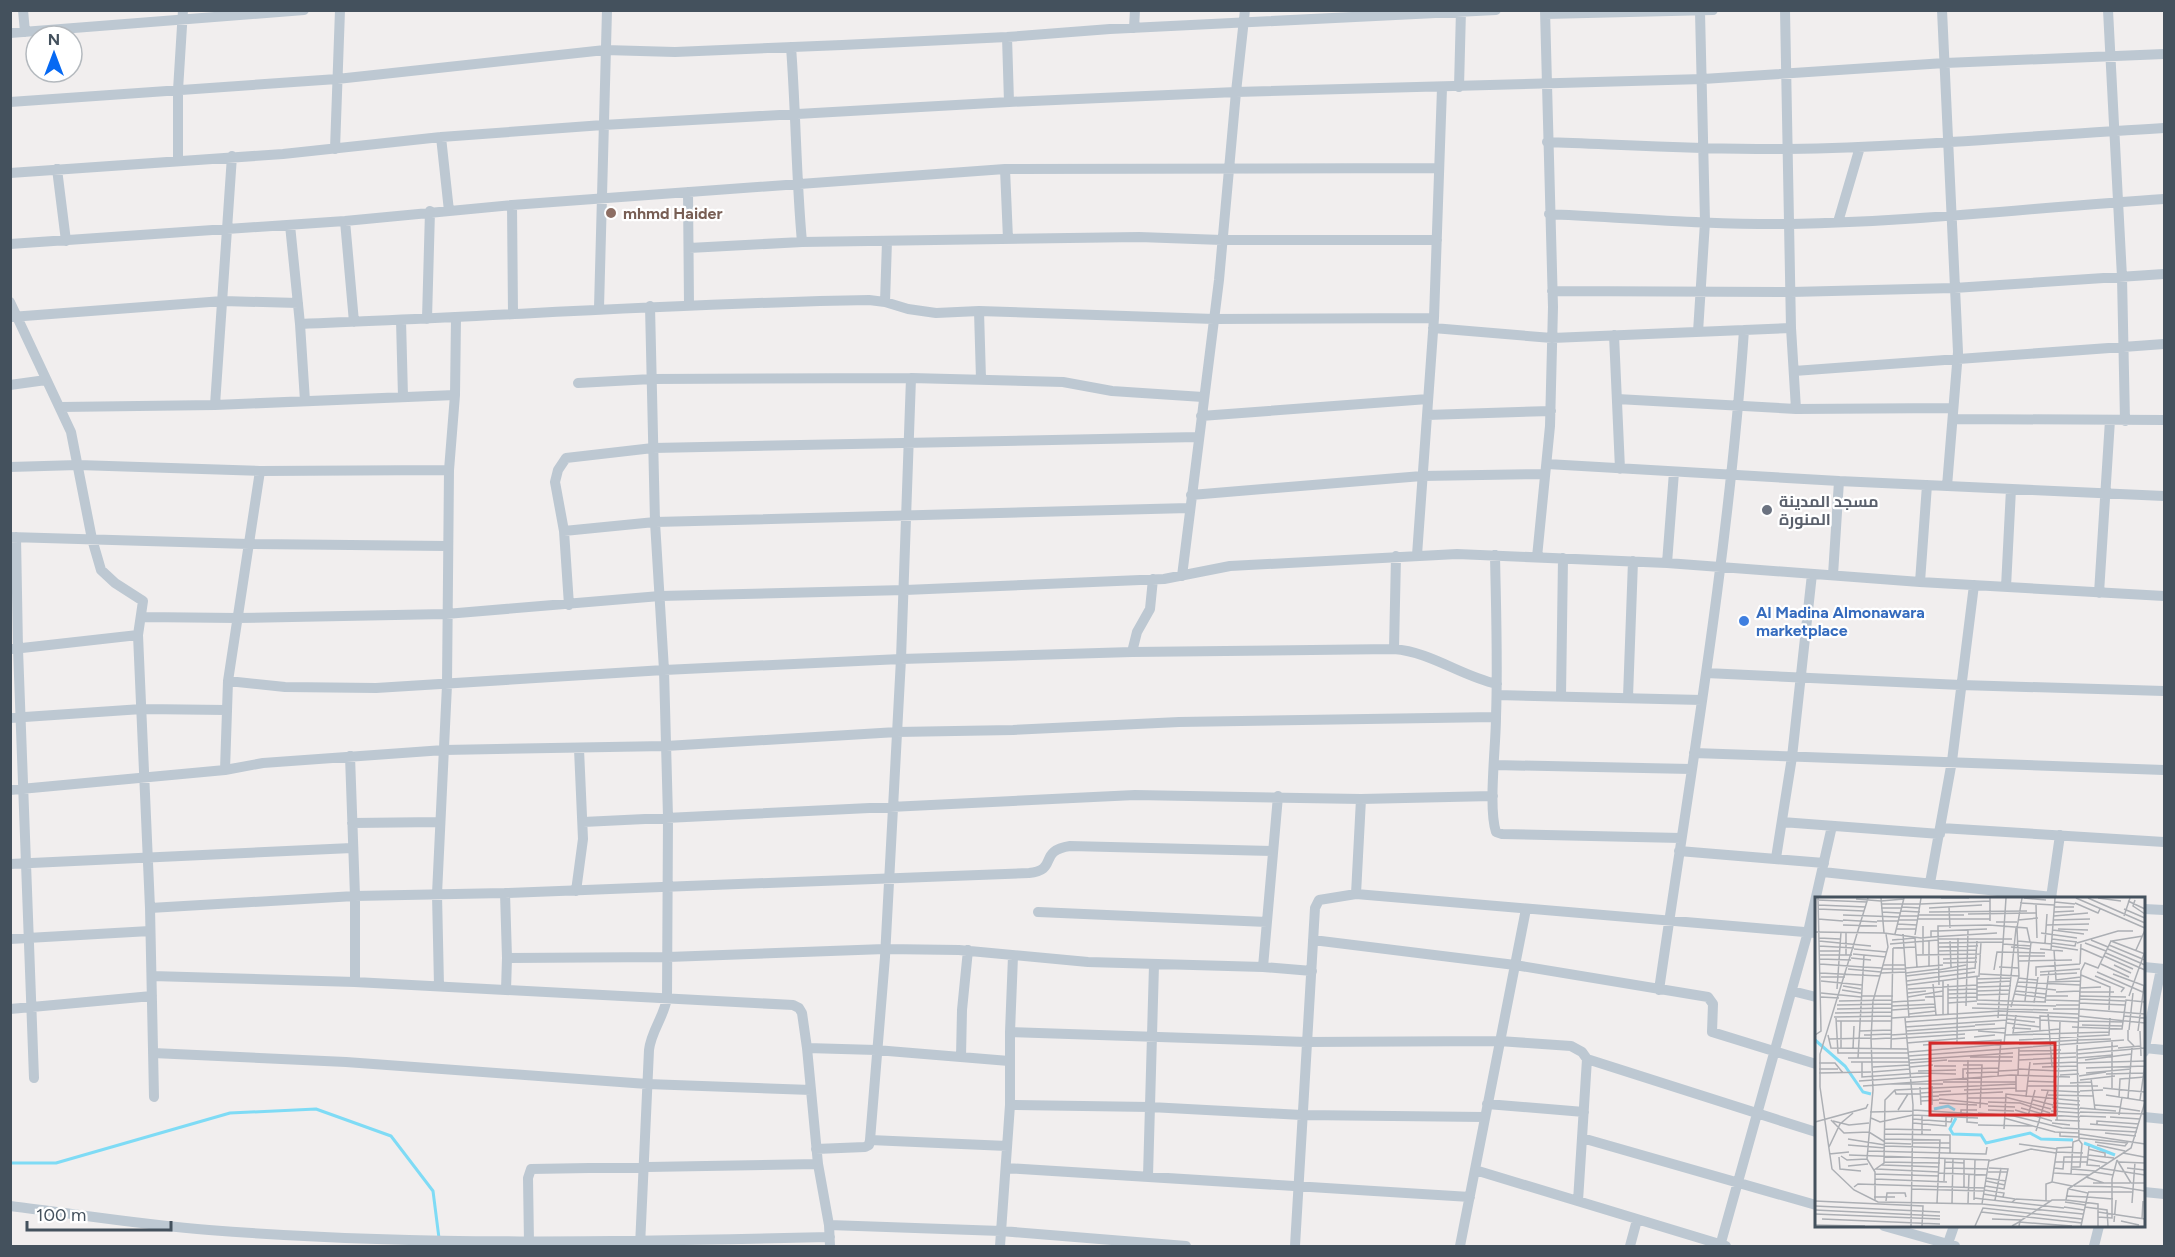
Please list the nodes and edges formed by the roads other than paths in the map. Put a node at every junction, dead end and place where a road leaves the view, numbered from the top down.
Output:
1 (304, 10) edge
2 (340, 10) edge
3 (607, 10) edge
4 (1135, 10) edge
5 (1245, 10) edge
6 (1496, 10) edge
7 (1713, 10) edge
8 (1785, 10) edge
9 (1942, 10) edge
10 (2108, 10) edge
11 (1461, 12) edge
12 (1545, 12) edge
13 (1700, 12) edge
14 (1371, 14) edge
15 (182, 15) edge
16 (1293, 16) edge
17 (1244, 24) junction
18 (84, 26) edge
19 (1134, 28) junction
20 (1007, 37) junction
21 (791, 47) junction
22 (605, 50) junction
23 (2164, 54) edge
24 (2110, 56) junction
25 (1945, 63) junction
26 (1788, 73) junction
27 (337, 79) junction
28 (1703, 79) junction
29 (1545, 83) junction
30 (1459, 87) junction
31 (1442, 88) junction
32 (178, 90) junction
33 (1236, 92) junction
34 (10, 102) edge
35 (1009, 102) junction
36 (796, 114) junction
37 (603, 125) junction
38 (2164, 128) edge
39 (2114, 131) junction
40 (441, 137) junction
41 (1948, 141) junction
42 (1547, 142) junction
43 (1860, 147) junction
44 (1704, 148) junction
45 (335, 149) junction
46 (1788, 149) junction
47 (232, 156) junction
48 (178, 160) junction
49 (1229, 168) junction
50 (1439, 168) junction
51 (57, 169) junction
52 (1005, 169) junction
53 (10, 173) edge
54 (797, 183) junction
55 (688, 192) junction
56 (603, 200) junction
57 (2164, 200) edge
58 (2118, 202) junction
59 (512, 205) junction
60 (449, 211) junction
61 (430, 212) junction
62 (1549, 214) junction
63 (1952, 215) junction
64 (345, 221) junction
65 (1705, 222) junction
66 (1838, 222) junction
67 (1789, 224) junction
68 (290, 225) junction
69 (228, 228) junction
70 (1008, 239) junction
71 (1222, 240) junction
72 (1437, 240) junction
73 (66, 241) junction
74 (887, 241) junction
75 (802, 242) junction
76 (10, 244) edge
77 (689, 248) junction
78 (2164, 274) edge
79 (2122, 277) junction
80 (1954, 288) junction
81 (1552, 291) junction
82 (1700, 292) junction
83 (1791, 292) junction
84 (223, 301) junction
85 (10, 302) edge
86 (885, 302) junction
87 (298, 303) junction
88 (689, 305) junction
89 (650, 306) junction
90 (599, 308) junction
91 (979, 311) junction
92 (513, 314) junction
93 (14, 317) edge
94 (456, 318) junction
95 (427, 319) junction
96 (1214, 319) junction
97 (401, 320) junction
98 (354, 322) junction
99 (1433, 323) junction
100 (300, 324) junction
101 (1791, 328) junction
102 (1744, 330) junction
103 (1698, 332) junction
104 (1614, 335) junction
105 (1552, 338) junction
106 (2164, 344) edge
107 (2124, 347) junction
108 (1958, 359) junction
109 (1794, 371) junction
110 (912, 378) junction
111 (652, 379) junction
112 (46, 380) junction
113 (981, 380) junction
114 (578, 383) dead end
115 (10, 385) edge
116 (455, 395) junction
117 (403, 397) junction
118 (1203, 398) junction
119 (1428, 399) junction
120 (1617, 399) junction
121 (305, 401) junction
122 (215, 405) junction
123 (1739, 406) junction
124 (61, 407) junction
125 (1796, 410) junction
126 (1551, 411) junction
127 (1953, 414) junction
128 (1427, 415) junction
129 (1201, 416) junction
130 (2110, 420) junction
131 (2164, 420) edge
132 (2125, 421) junction
133 (1198, 437) junction
134 (909, 442) junction
135 (653, 448) junction
136 (78, 465) junction
137 (10, 467) edge
138 (1546, 469) junction
139 (1620, 469) junction
140 (449, 470) junction
141 (260, 471) junction
142 (1674, 472) junction
143 (1422, 476) junction
144 (1731, 476) junction
145 (1839, 482) junction
146 (1927, 485) junction
147 (1947, 486) junction
148 (2011, 489) junction
149 (2106, 494) junction
150 (1191, 495) junction
151 (2164, 496) edge
152 (1190, 508) junction
153 (907, 515) junction
154 (655, 522) junction
155 (564, 531) junction
156 (13, 537) edge
157 (92, 539) junction
158 (249, 544) junction
159 (447, 546) junction
160 (1417, 555) junction
161 (1495, 555) junction
162 (1396, 556) junction
163 (1537, 557) junction
164 (1563, 558) junction
165 (1633, 561) junction
166 (1667, 563) junction
167 (1721, 567) junction
168 (1812, 574) junction
169 (1182, 576) junction
170 (1833, 576) junction
171 (1153, 579) junction
172 (14, 582) edge
173 (1920, 582) junction
174 (1974, 585) junction
175 (2006, 587) junction
176 (905, 590) junction
177 (2099, 593) junction
178 (660, 596) junction
179 (2164, 596) edge
180 (569, 605) junction
181 (446, 614) junction
182 (141, 617) junction
183 (237, 618) junction
184 (138, 635) junction
185 (14, 649) edge
186 (1394, 649) junction
187 (1132, 652) junction
188 (901, 659) junction
189 (664, 670) junction
190 (1706, 673) junction
191 (1802, 676) junction
192 (228, 681) junction
193 (447, 685) junction
194 (1962, 685) junction
195 (1497, 689) junction
196 (2164, 691) edge
197 (1561, 696) junction
198 (1628, 697) junction
199 (1702, 700) junction
200 (142, 709) junction
201 (226, 710) junction
202 (16, 717) edge
203 (1496, 717) junction
204 (897, 732) junction
205 (666, 746) junction
206 (579, 749) junction
207 (444, 750) junction
208 (1694, 753) junction
209 (350, 756) junction
210 (1792, 757) junction
211 (1952, 761) junction
212 (1495, 765) junction
213 (1691, 769) junction
214 (225, 770) junction
215 (2164, 770) edge
216 (144, 777) junction
217 (24, 788) junction
218 (10, 790) edge
219 (1278, 796) junction
220 (1493, 796) junction
221 (1361, 799) junction
222 (893, 806) junction
223 (669, 817) junction
224 (440, 822) junction
225 (583, 822) junction
226 (1782, 822) junction
227 (352, 823) junction
228 (1832, 826) junction
229 (1940, 831) junction
230 (2060, 835) junction
231 (1681, 838) junction
232 (2164, 842) edge
233 (352, 848) junction
234 (1679, 850) junction
235 (1273, 851) junction
236 (148, 856) junction
237 (1776, 858) junction
238 (26, 863) junction
239 (10, 864) edge
240 (1823, 868) junction
241 (889, 880) junction
242 (1930, 884) junction
243 (668, 887) junction
244 (576, 891) junction
245 (505, 893) junction
246 (437, 894) junction
247 (1356, 894) junction
248 (355, 896) junction
249 (1818, 897) edge
250 (2042, 897) edge
251 (2051, 897) edge
252 (150, 908) junction
253 (1526, 909) junction
254 (2145, 909) edge
255 (2164, 910) edge
256 (1038, 912) dead end
257 (1815, 915) edge
258 (1669, 921) junction
259 (1267, 922) junction
260 (150, 931) junction
261 (1812, 932) edge
262 (29, 938) junction
263 (10, 939) edge
264 (1313, 940) junction
265 (885, 949) junction
266 (968, 950) junction
267 (1014, 956) junction
268 (668, 957) junction
269 (507, 958) junction
270 (1154, 965) junction
271 (1515, 965) junction
272 (2145, 967) edge
273 (1263, 968) junction
274 (2163, 969) edge
275 (1312, 971) junction
276 (152, 976) junction
277 (355, 982) junction
278 (439, 986) junction
279 (506, 990) junction
280 (1659, 990) junction
281 (1792, 991) junction
282 (152, 996) junction
283 (1815, 997) edge
284 (667, 998) junction
285 (32, 1008) junction
286 (10, 1009) edge
287 (1010, 1032) junction
288 (1152, 1038) junction
289 (1498, 1041) junction
290 (1306, 1042) junction
291 (2145, 1046) edge
292 (807, 1048) junction
293 (876, 1050) junction
294 (2145, 1050) edge
295 (2164, 1050) edge
296 (1776, 1051) junction
297 (153, 1053) junction
298 (961, 1058) junction
299 (1587, 1059) junction
300 (1009, 1061) junction
301 (1815, 1064) edge
302 (34, 1078) dead end
303 (647, 1084) junction
304 (811, 1090) junction
305 (154, 1097) dead end
306 (1487, 1104) junction
307 (1010, 1105) junction
308 (1150, 1107) junction
309 (1584, 1112) junction
310 (1757, 1113) junction
311 (1302, 1115) junction
312 (1484, 1117) junction
313 (2145, 1117) edge
314 (2164, 1119) edge
315 (1815, 1132) edge
316 (1582, 1138) junction
317 (870, 1140) junction
318 (1007, 1146) junction
319 (816, 1149) junction
320 (818, 1164) junction
321 (643, 1166) junction
322 (1006, 1168) junction
323 (1475, 1170) junction
324 (1148, 1176) junction
325 (1738, 1182) junction
326 (1298, 1185) junction
327 (2145, 1192) edge
328 (2164, 1194) edge
329 (1470, 1197) junction
330 (1578, 1201) junction
331 (1815, 1205) edge
332 (10, 1206) edge
333 (1637, 1220) junction
334 (829, 1225) junction
335 (1887, 1227) edge
336 (1954, 1227) edge
337 (2099, 1227) edge
338 (1001, 1231) junction
339 (283, 1235) junction
340 (529, 1242) junction
341 (830, 1242) edge
342 (1082, 1242) edge
343 (640, 1244) edge
344 (283, 1246) edge
345 (1000, 1246) edge
346 (1186, 1246) edge
347 (1295, 1246) edge
348 (1460, 1246) edge
349 (1630, 1246) edge
350 (1722, 1246) edge
351 (1950, 1246) edge
352 (2094, 1246) edge

1 - 15 street
2 - 27 street
3 - 22 street
4 - 19 street
5 - 17 street
6 - 11 street
7 - 13 street
8 - 26 street
9 - 25 street
10 - 24 street
11 - 14 street
11 - 30 street
12 - 13 street
12 - 29 street
13 - 28 street
14 - 16 street
15 - 18 street
15 - 32 street
16 - 17 street
17 - 19 street
17 - 33 street
19 - 20 street
20 - 21 street
20 - 35 street
21 - 22 street
21 - 36 street
22 - 27 street
22 - 37 street
23 - 24 street
24 - 25 street
24 - 39 street
25 - 26 street
25 - 41 street
26 - 28 street
26 - 46 street
27 - 32 street
27 - 45 street
28 - 29 street
28 - 44 street
29 - 30 street
29 - 42 street
30 - 31 street
31 - 33 street
31 - 50 street
32 - 34 street
32 - 48 street
33 - 35 street
33 - 49 street
35 - 36 street
36 - 37 street
36 - 54 street
37 - 40 street
37 - 56 street
38 - 39 street
39 - 41 street
39 - 58 street
40 - 45 street
40 - 60 street
41 - 43 street
41 - 63 street
42 - 44 street
42 - 62 street
43 - 46 street
43 - 66 street
44 - 46 street
44 - 65 street
45 - 47 street
46 - 67 street
47 - 48 street
47 - 69 street
48 - 51 street
49 - 50 street
49 - 52 street
49 - 71 street
50 - 72 street
51 - 53 street
51 - 73 street
52 - 54 street
52 - 70 street
54 - 55 street
54 - 75 street
55 - 56 street
55 - 77 street
56 - 59 street
56 - 90 street
57 - 58 street
58 - 63 street
58 - 79 street
59 - 60 street
59 - 92 street
60 - 61 street
61 - 64 street
61 - 95 street
62 - 65 street
62 - 81 street
63 - 66 street
63 - 80 street
64 - 68 street
64 - 98 street
65 - 67 street
65 - 82 street
66 - 67 street
67 - 83 street
68 - 69 street
68 - 87 street
69 - 73 street
69 - 84 street
70 - 71 street
70 - 74 street
71 - 72 street
71 - 96 street
72 - 99 street
73 - 76 street
74 - 75 street
74 - 86 street
75 - 77 street
77 - 88 street
78 - 79 street
79 - 80 street
79 - 107 street
80 - 83 street
80 - 108 street
81 - 82 street
81 - 105 street
82 - 83 street
82 - 103 street
83 - 101 street
84 - 87 street
84 - 93 street
84 - 122 street
85 - 93 street
86 - 88 street
86 - 91 street
87 - 100 street
88 - 89 street
89 - 90 street
89 - 111 street
90 - 92 street
91 - 96 street
91 - 113 street
92 - 94 street
93 - 112 street
94 - 95 street
94 - 116 street
95 - 97 street
96 - 99 street
96 - 118 street
97 - 98 street
97 - 117 street
98 - 100 street
99 - 105 street
99 - 119 street
100 - 121 street
101 - 102 street
101 - 109 street
102 - 103 street
102 - 123 street
103 - 104 street
104 - 105 street
104 - 120 street
105 - 126 street
106 - 107 street
107 - 108 street
107 - 132 street
108 - 109 street
108 - 127 street
109 - 125 street
110 - 111 street
110 - 113 street
110 - 134 street
111 - 114 street
111 - 135 street
112 - 115 street
112 - 124 street
113 - 118 street
116 - 117 street
116 - 140 street
117 - 121 street
118 - 129 street
119 - 128 street
119 - 129 street
120 - 123 street
120 - 139 street
121 - 122 street
122 - 124 street
123 - 125 street
123 - 144 street
124 - 136 street
125 - 127 street
126 - 128 street
126 - 138 street
127 - 130 street
127 - 147 street
128 - 143 street
129 - 133 street
130 - 132 street
130 - 149 street
131 - 132 street
133 - 134 street
133 - 150 street
134 - 135 street
134 - 153 street
135 - 154 street
135 - 155 street
136 - 137 street
136 - 141 street
136 - 157 street
138 - 139 street
138 - 143 street
138 - 163 street
139 - 142 street
140 - 141 street
140 - 159 street
141 - 158 street
142 - 144 street
142 - 166 street
143 - 150 street
143 - 160 street
144 - 145 street
144 - 167 street
145 - 146 street
145 - 170 street
146 - 147 street
146 - 173 street
147 - 148 street
148 - 149 street
148 - 175 street
149 - 151 street
149 - 177 street
150 - 152 street
152 - 153 street
152 - 169 street
153 - 154 street
153 - 176 street
154 - 155 street
154 - 178 street
155 - 180 street
156 - 157 street
156 - 172 street
157 - 158 street
157 - 182 street
158 - 159 street
158 - 183 street
159 - 181 street
160 - 161 street
160 - 162 street
161 - 163 street
161 - 195 street
162 - 169 street
162 - 186 street
163 - 164 street
164 - 165 street
164 - 197 street
165 - 166 street
165 - 198 street
166 - 167 street
167 - 168 street
167 - 190 street
168 - 170 street
168 - 191 street
169 - 171 street
170 - 173 street
171 - 176 street
171 - 187 street
172 - 185 street
173 - 174 street
174 - 175 street
174 - 194 street
175 - 177 street
176 - 178 street
176 - 188 street
177 - 179 street
178 - 180 street
178 - 189 street
180 - 181 street
181 - 183 street
181 - 193 street
182 - 183 street
182 - 184 street
183 - 192 street
184 - 185 street
184 - 200 street
185 - 202 street
186 - 187 street
186 - 195 street
187 - 188 street
188 - 189 street
188 - 204 street
189 - 193 street
189 - 205 street
190 - 191 street
190 - 199 street
191 - 194 street
191 - 210 street
192 - 193 street
192 - 201 street
193 - 207 street
194 - 196 street
194 - 211 street
195 - 197 street
195 - 203 street
197 - 198 street
198 - 199 street
199 - 208 street
200 - 201 street
200 - 202 street
200 - 216 street
201 - 214 street
202 - 217 street
203 - 204 street
203 - 212 street
204 - 205 street
204 - 222 street
205 - 206 street
205 - 223 street
206 - 207 street
206 - 225 street
207 - 209 street
207 - 224 street
208 - 210 street
208 - 213 street
209 - 214 street
209 - 227 street
210 - 211 street
210 - 226 street
211 - 215 street
211 - 229 street
212 - 213 street
212 - 220 street
213 - 231 street
214 - 216 street
216 - 217 street
216 - 236 street
217 - 218 street
217 - 238 street
219 - 221 street
219 - 222 street
219 - 235 street
220 - 221 street
220 - 231 street
221 - 247 street
222 - 223 street
222 - 241 street
223 - 225 street
223 - 243 street
224 - 227 street
224 - 246 street
225 - 244 street
226 - 228 street
226 - 237 street
227 - 233 street
228 - 229 street
228 - 240 street
229 - 230 street
229 - 242 street
230 - 232 street
230 - 251 street
231 - 234 street
233 - 236 street
233 - 248 street
234 - 237 street
234 - 258 street
235 - 241 street
235 - 259 street
236 - 238 street
236 - 252 street
237 - 240 street
238 - 239 street
238 - 262 street
240 - 242 street
240 - 249 street
241 - 243 street
241 - 265 street
242 - 250 street
243 - 244 street
243 - 268 street
244 - 245 street
245 - 246 street
245 - 269 street
246 - 248 street
246 - 278 street
247 - 253 street
247 - 264 street
248 - 252 street
248 - 277 street
252 - 260 street
253 - 258 street
253 - 271 street
254 - 255 street
256 - 259 street
257 - 261 street
258 - 261 street
258 - 280 street
259 - 273 street
260 - 262 street
260 - 276 street
261 - 281 street
262 - 263 street
262 - 285 street
264 - 271 street
264 - 275 street
265 - 266 street
265 - 268 street
265 - 293 street
266 - 267 street
266 - 298 street
267 - 270 street
267 - 287 street
268 - 269 street
268 - 284 street
269 - 279 street
270 - 273 street
270 - 288 street
271 - 280 street
271 - 289 street
272 - 274 street
273 - 275 street
274 - 291 street
275 - 290 street
276 - 277 street
276 - 282 street
277 - 278 street
278 - 279 street
279 - 284 street
280 - 296 street
281 - 283 street
281 - 296 street
282 - 285 street
282 - 297 street
284 - 292 street
284 - 303 street
285 - 286 street
285 - 302 street
287 - 288 street
287 - 300 street
288 - 290 street
288 - 308 street
289 - 290 street
289 - 299 street
289 - 306 street
290 - 311 street
292 - 293 street
292 - 304 street
293 - 298 street
293 - 317 street
294 - 295 street
296 - 301 street
296 - 310 street
297 - 303 street
297 - 305 street
298 - 300 street
299 - 309 street
299 - 310 street
300 - 307 street
303 - 304 street
303 - 321 street
304 - 319 street
306 - 309 street
306 - 312 street
307 - 308 street
307 - 318 street
308 - 311 street
308 - 324 street
309 - 316 street
310 - 315 street
310 - 325 street
311 - 312 street
311 - 326 street
312 - 323 street
313 - 314 street
316 - 325 street
316 - 330 street
317 - 318 street
317 - 319 street
318 - 322 street
319 - 320 street
320 - 321 street
320 - 334 street
321 - 340 street
321 - 343 street
322 - 324 street
322 - 338 street
323 - 329 street
323 - 330 street
324 - 326 street
325 - 331 street
325 - 350 street
326 - 329 street
326 - 347 street
327 - 328 street
329 - 348 street
330 - 333 street
332 - 339 street
333 - 349 street
333 - 350 street
334 - 338 street
334 - 341 street
335 - 351 street
336 - 351 street
337 - 352 street
338 - 342 street
338 - 345 street
339 - 340 street
339 - 344 street
340 - 343 street
341 - 343 street
342 - 346 street

